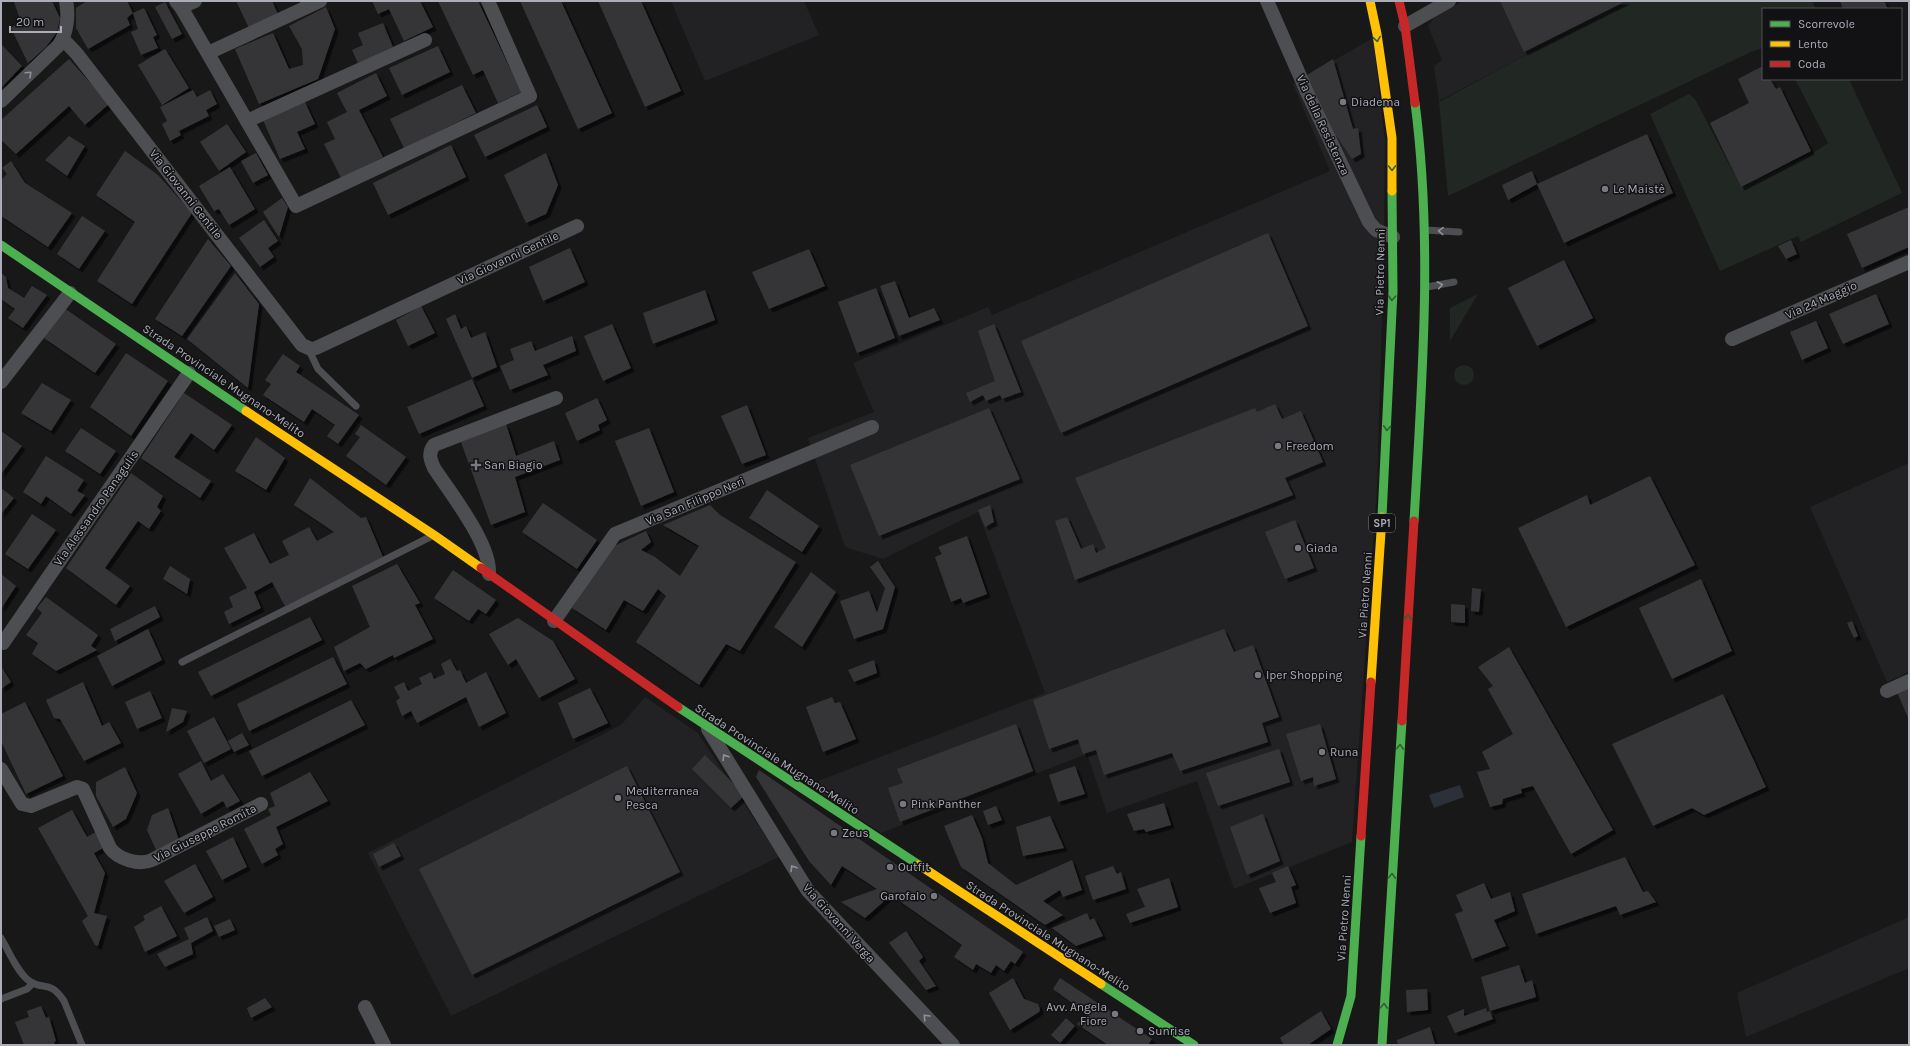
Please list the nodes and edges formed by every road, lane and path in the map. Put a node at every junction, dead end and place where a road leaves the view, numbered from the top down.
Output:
1 (195, 1) edge
2 (320, 1) edge
3 (488, 1) edge
4 (1267, 1) edge
5 (1370, 1) edge
6 (1398, 1) edge
7 (1449, 1) edge
8 (68, 3) edge
9 (178, 4) edge
10 (1405, 26) junction
11 (63, 39) junction
12 (425, 40) dead end
13 (208, 53) junction
14 (1, 101) edge
15 (247, 121) junction
16 (576, 226) dead end
17 (1423, 230) junction
18 (1459, 232) dead end
19 (1393, 236) junction
20 (1, 245) edge
21 (1909, 262) edge
22 (1454, 282) dead end
23 (1425, 287) junction
24 (70, 292) junction
25 (1732, 339) dead end
26 (308, 348) junction
27 (189, 373) junction
28 (1, 382) edge
29 (556, 398) dead end
30 (356, 406) dead end
31 (872, 427) dead end
32 (434, 535) junction
33 (489, 574) junction
34 (554, 621) junction
35 (3, 643) dead end
36 (182, 662) dead end
37 (1909, 681) edge
38 (1887, 691) dead end
39 (705, 725) junction
40 (1, 769) edge
41 (262, 804) dead end
42 (1, 938) edge
43 (33, 983) junction
44 (1, 999) edge
45 (365, 1007) dead end
46 (82, 1045) edge
47 (384, 1045) edge
48 (953, 1045) edge
49 (1194, 1045) edge
50 (1337, 1045) edge
51 (1382, 1045) edge

1 - 9 street
2 - 13 street
3 - 15 street
4 - 19 street, Via della Resistenza
5 -> 19 main road, Via Pietro Nenni / SP1
6 - 10 main road
7 - 10 street
8 - 11 street
9 - 13 street
10 - 17 main road
14 -> 11 street
11 - 26 street, Via Giovanni Gentile
12 - 15 street
13 - 15 street
16 - 26 street, Via Giovanni Gentile
18 -> 17 lane
17 - 23 main road
19 -> 50 main road, Via Pietro Nenni / SP1
20 - 24 main road, Strada Provinciale Mugnano-Melito
21 - 25 street, Via 24 Maggio
23 -> 22 lane
51 -> 23 main road
24 - 27 main road, Strada Provinciale Mugnano-Melito
24 - 28 street
26 - 30 lane, Via Giovanni Gentile
27 - 32 main road, Strada Provinciale Mugnano-Melito
27 - 35 street, Via Alessandro Panagulis
29 - 33 street
31 - 34 street, Via San Filippo Neri
32 - 33 main road, Strada Provinciale Mugnano-Melito
32 - 36 lane
33 - 34 main road, Strada Provinciale Mugnano-Melito
34 - 39 main road, Strada Provinciale Mugnano-Melito
37 - 38 street
48 -> 39 street, Via Giovanni Verga
39 - 49 main road, Strada Provinciale Mugnano-Melito
40 - 41 street, Via Giuseppe Romita
42 - 43 lane
43 - 44 lane
43 - 46 lane
45 - 47 street

